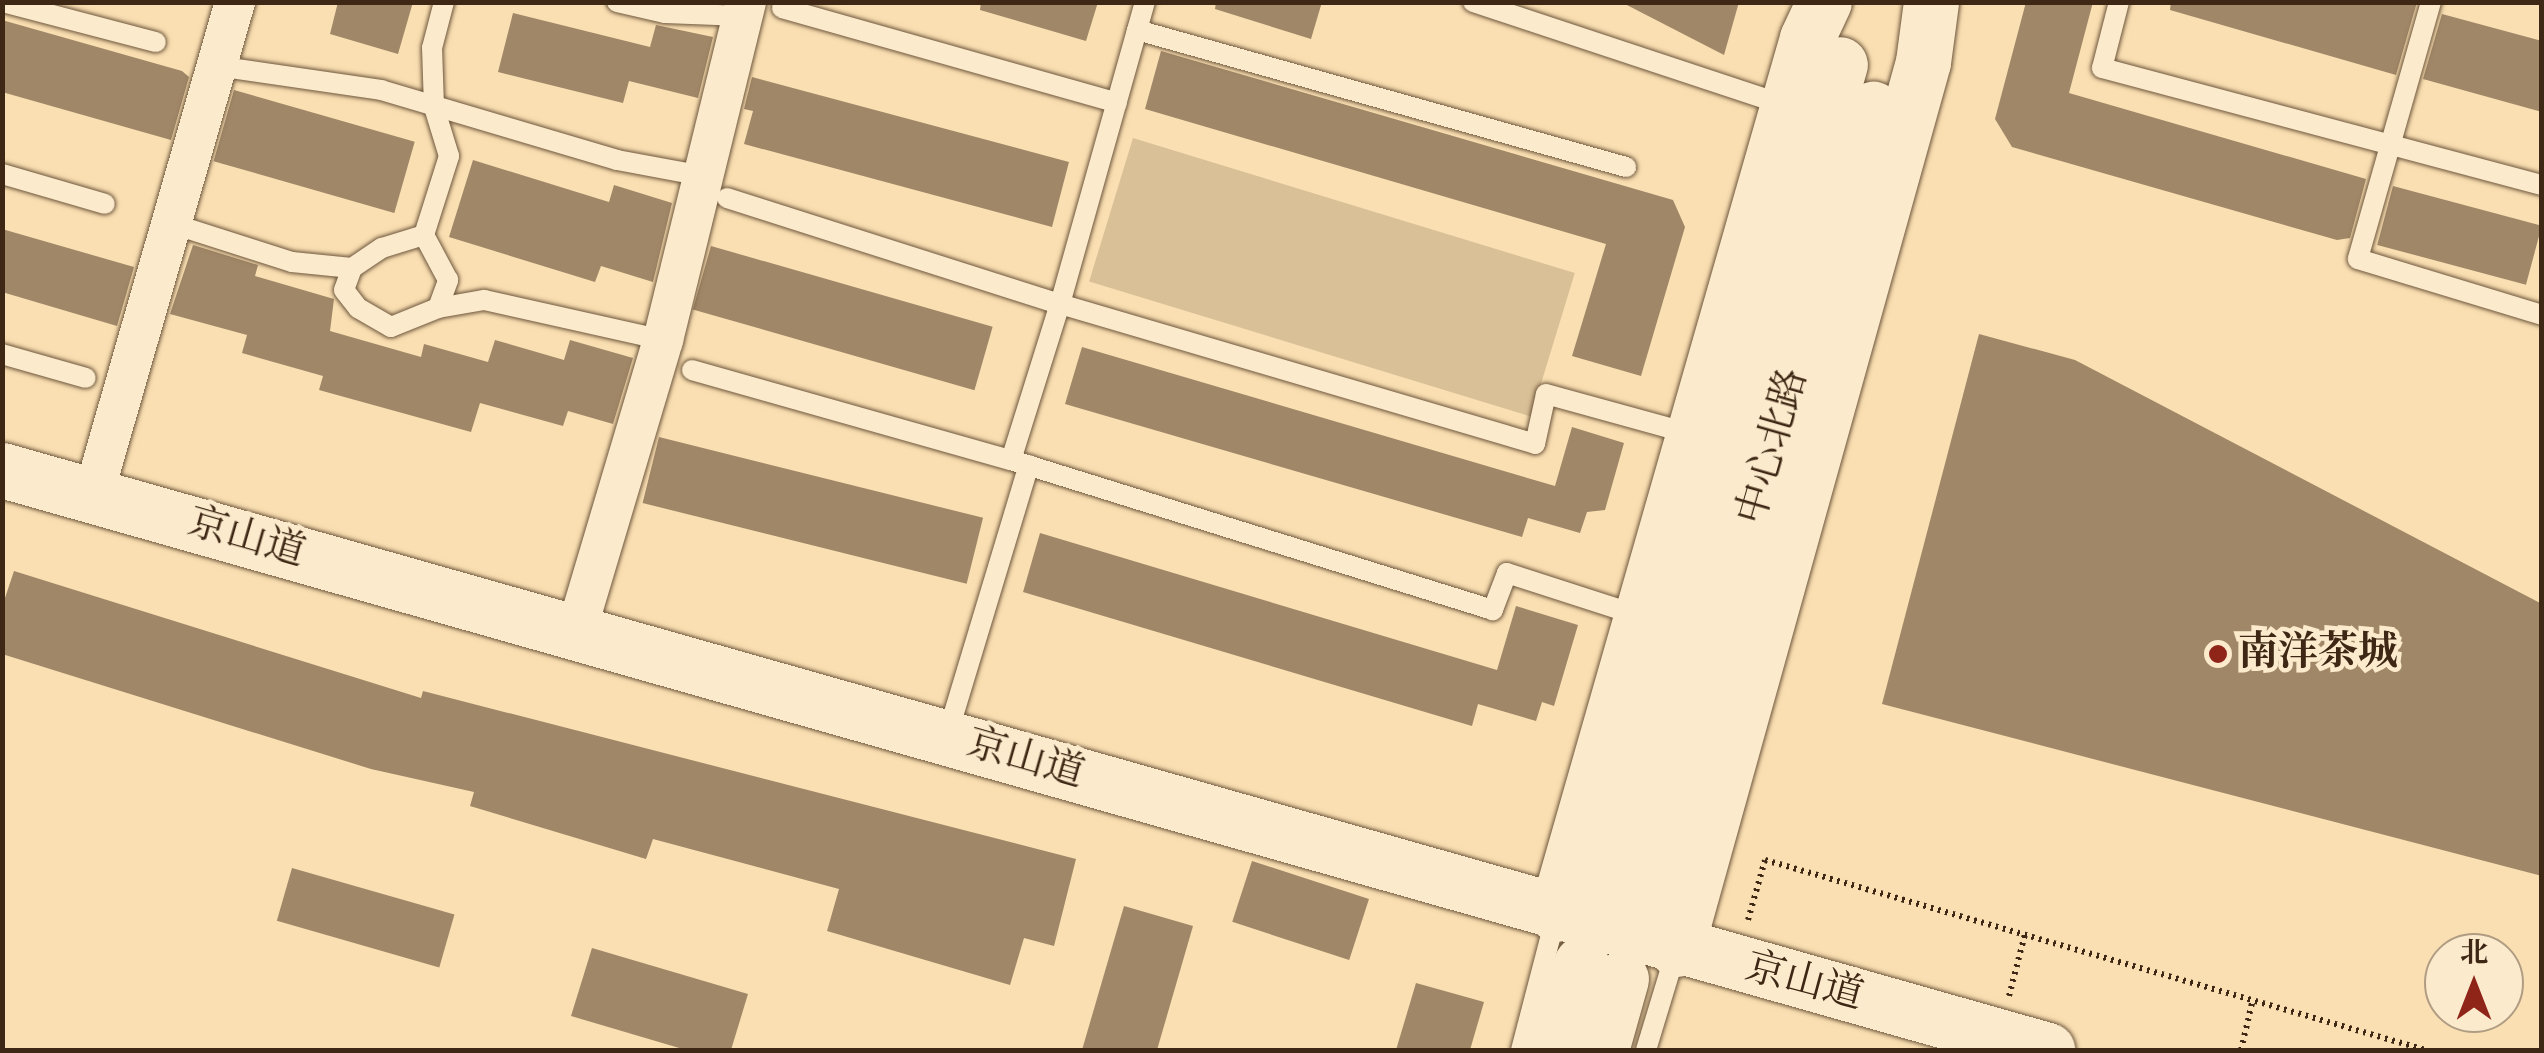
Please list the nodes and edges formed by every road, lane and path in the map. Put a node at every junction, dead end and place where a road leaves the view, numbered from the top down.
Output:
1 (2, 2) edge
2 (236, 2) edge
3 (444, 2) edge
4 (617, 2) edge
5 (1144, 2) edge
6 (1473, 2) edge
7 (1824, 2) edge
8 (1854, 2) edge
9 (1908, 2) edge
10 (1931, 2) edge
11 (2119, 2) edge
12 (2431, 2) edge
13 (757, 9) edge
14 (1137, 30) junction
15 (156, 42) dead end
16 (216, 66) junction
17 (1116, 103) junction
18 (1790, 106) junction
19 (434, 107) junction
20 (2391, 144) junction
21 (1626, 167) dead end
22 (2, 174) edge
23 (2542, 185) edge
24 (715, 187) junction
25 (104, 204) dead end
26 (170, 223) junction
27 (424, 234) junction
28 (352, 268) junction
29 (1060, 304) junction
30 (438, 308) junction
31 (2542, 315) edge
32 (663, 340) junction
33 (2, 354) edge
34 (692, 370) dead end
35 (86, 378) dead end
36 (1693, 435) junction
37 (1020, 463) junction
38 (2, 470) edge
39 (92, 496) junction
40 (1640, 616) junction
41 (576, 632) junction
42 (946, 738) junction
43 (1556, 914) junction
44 (2025, 934) junction
45 (1676, 948) junction
46 (1734, 964) junction
47 (2252, 1003) junction
48 (2023, 1043) edge
49 (1521, 1050) edge
50 (1556, 1050) edge
51 (1601, 1050) edge
52 (1646, 1050) edge
53 (2240, 1050) edge
54 (2426, 1050) edge

1 - 15 lane
2 - 16 street
3 - 19 lane
4 - 13 lane
5 - 14 lane
6 - 18 lane
7 - 18 street
8 - 9 street, 中心北路
10 - 45 street
11 - 20 lane
12 - 20 lane
13 - 17 lane
13 - 24 street
14 - 17 lane
14 - 21 lane
16 - 19 lane
16 - 26 street
17 - 29 lane
18 - 36 street
19 - 24 lane
19 - 27 lane
20 - 23 lane
20 - 31 lane
22 - 25 lane
24 - 29 lane
24 - 32 street
26 - 28 lane
26 - 39 street
27 - 28 lane
27 - 30 lane
28 - 30 lane
29 - 36 lane
29 - 37 lane
30 - 32 lane
32 - 41 street
33 - 35 lane
34 - 37 lane
36 - 40 street
37 - 40 lane
37 - 42 lane
38 - 39 street, 京山道
39 - 41 street, 京山道
40 - 43 street
41 - 42 street, 京山道
42 - 43 street, 京山道
43 - 45 street, 京山道
43 - 49 lane
44 - 46 path
44 - 47 path
44 - 48 path
45 - 46 street, 京山道
45 - 52 lane
46 - 48 street, 京山道
47 - 53 path
47 - 54 path
50 - 51 street

